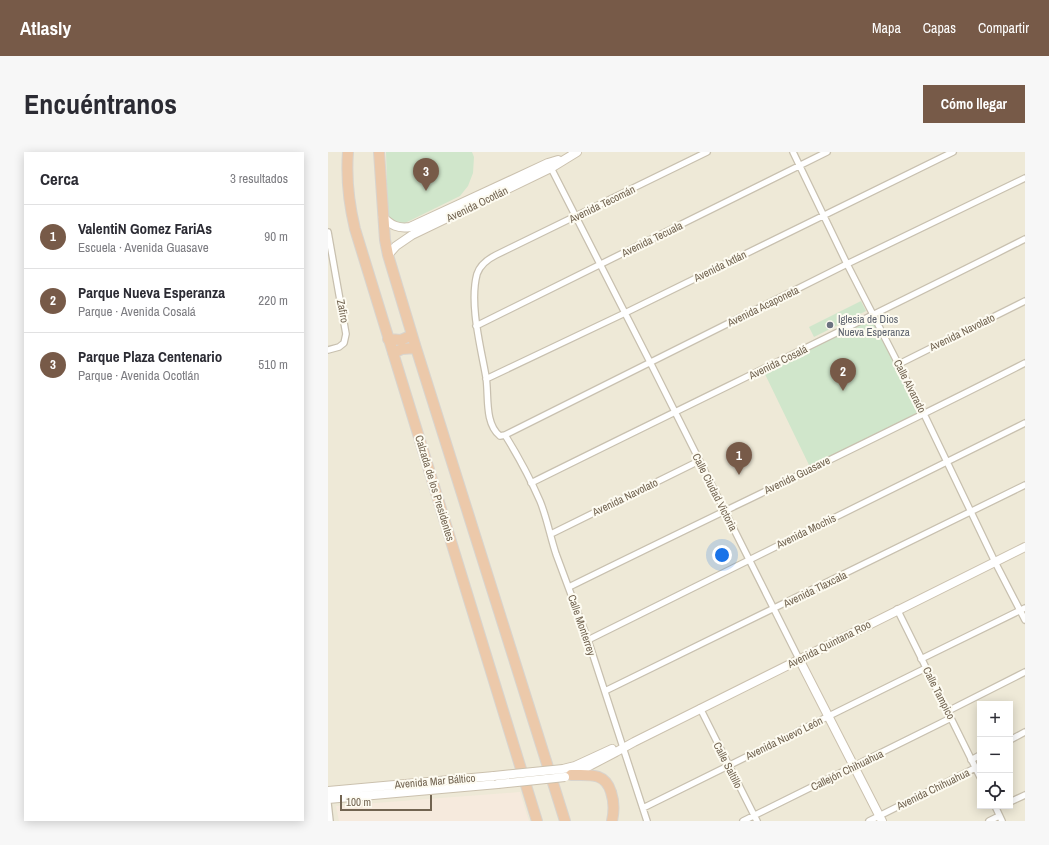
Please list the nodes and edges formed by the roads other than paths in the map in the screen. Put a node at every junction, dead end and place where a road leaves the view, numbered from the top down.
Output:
1 (348, 152) edge
2 (379, 152) edge
3 (577, 152) edge
4 (707, 152) edge
5 (793, 152) edge
6 (827, 152) edge
7 (953, 152) edge
8 (550, 165) junction
9 (799, 166) junction
10 (1025, 178) edge
11 (824, 215) junction
12 (577, 216) junction
13 (383, 217) junction
14 (328, 232) edge
15 (1025, 239) edge
16 (388, 255) junction
17 (496, 255) joint
18 (600, 264) junction
19 (847, 264) junction
20 (1025, 301) edge
21 (625, 313) junction
22 (874, 316) junction
23 (476, 326) junction
24 (412, 335) junction
25 (388, 339) junction
26 (416, 348) junction
27 (328, 350) edge
28 (393, 353) junction
29 (650, 362) junction
30 (1025, 363) edge
31 (899, 364) junction
32 (486, 380) junction
33 (675, 412) junction
34 (924, 414) junction
35 (1025, 423) edge
36 (504, 436) junction
37 (699, 461) junction
38 (946, 462) junction
39 (531, 483) junction
40 (1025, 485) edge
41 (724, 510) junction
42 (971, 512) junction
43 (551, 534) junction
44 (1025, 547) edge
45 (749, 559) junction
46 (995, 562) junction
47 (569, 587) junction
48 (774, 609) junction
49 (897, 609) junction
50 (1023, 610) edge
51 (1025, 620) edge
52 (588, 640) junction
53 (799, 659) junction
54 (921, 659) junction
55 (926, 668) junction
56 (1025, 672) edge
57 (605, 691) junction
58 (700, 708) junction
59 (948, 711) junction
60 (828, 716) junction
61 (951, 718) junction
62 (1025, 732) edge
63 (1013, 738) edge
64 (623, 746) junction
65 (977, 757) edge
66 (971, 760) junction
67 (729, 765) junction
68 (854, 766) junction
69 (975, 768) junction
70 (978, 773) edge
71 (566, 774) junction
72 (328, 792) edge
73 (1025, 794) edge
74 (328, 799) edge
75 (1013, 800) edge
76 (328, 803) edge
77 (643, 808) junction
78 (563, 816) edge
79 (755, 818) edge
80 (1001, 818) edge
81 (880, 819) edge
82 (330, 821) edge
83 (537, 821) edge
84 (569, 821) edge
85 (612, 821) edge
86 (647, 821) edge
87 (743, 821) edge
88 (869, 821) edge
89 (988, 821) edge

1 - 25 highway, Calzada de los Presidentes
2 - 13 highway
3 - 8 street, Avenida Ocotlán
4 - 12 street, Avenida Tecomán
5 - 9 street, Calle Alvarado
6 - 9 street, Avenida Tecuala
7 - 11 street, Avenida Ixtlán
8 - 12 street, Calle Ciudad Victoria
8 - 13 street, Avenida Ocotlán
8 - 16 street, Avenida Ocotlán
9 - 11 street, Calle Alvarado
9 - 18 street, Avenida Tecuala
10 - 19 street, Avenida Acaponeta
11 - 19 street, Calle Alvarado
11 - 21 street, Avenida Ixtlán
12 - 17 street, Avenida Tecomán
12 - 18 street, Calle Ciudad Victoria
13 - 16 highway
14 - 27 street, Zafiro
15 - 22 street, Avenida Cosalá
16 - 24 highway
17 - 23 street, Calle Monterrey
18 - 21 street, Calle Ciudad Victoria
18 - 23 street, Avenida Tecuala
19 - 22 street, Calle Alvarado
19 - 29 street, Avenida Acaponeta
20 - 31 street, Avenida Navolato
21 - 29 street, Calle Ciudad Victoria
21 - 32 street, Avenida Ixtlán
22 - 31 street, Calle Alvarado
22 - 33 street, Avenida Cosalá
23 - 32 street, Calle Monterrey
24 - 25 highway
24 - 26 highway
25 - 28 highway, Calzada de los Presidentes
26 - 28 highway
26 - 78 highway
28 - 83 highway, Calzada de los Presidentes
29 - 33 street, Calle Ciudad Victoria
29 - 36 street, Avenida Acaponeta
30 - 34 street, Avenida Guasave
31 - 34 street, Calle Alvarado
32 - 36 street, Calle Monterrey
33 - 37 street, Calle Ciudad Victoria
33 - 39 street, Avenida Cosalá
34 - 38 street, Calle Alvarado
34 - 41 street, Avenida Guasave
35 - 38 street, Avenida Mochis
36 - 39 street, Calle Monterrey
37 - 41 street, Calle Ciudad Victoria
37 - 43 street, Avenida Navolato
38 - 42 street, Calle Alvarado
38 - 45 street, Avenida Mochis
39 - 43 street, Calle Monterrey
40 - 42 street, Avenida Tlaxcala
41 - 45 street, Calle Ciudad Victoria
41 - 47 street, Avenida Guasave
42 - 46 street, Calle Alvarado
42 - 48 street, Avenida Tlaxcala
43 - 47 street, Calle Monterrey
44 - 46 street, Avenida Quintana Roo
45 - 48 street, Calle Ciudad Victoria
45 - 52 street, Avenida Mochis
46 - 49 street, Avenida Quintana Roo
46 - 50 street, Calle Alvarado
47 - 52 street, Calle Monterrey
48 - 53 street, Calle Ciudad Victoria
48 - 57 street, Avenida Tlaxcala
49 - 53 street, Avenida Quintana Roo
49 - 54 street, Calle Tampico
50 - 51 street, Calle Alvarado
50 - 54 street
52 - 57 street, Calle Monterrey
53 - 58 street, Avenida Quintana Roo
53 - 60 street, Calle Ciudad Victoria
54 - 55 street, Calle Tampico
55 - 59 street, Calle Tampico
55 - 60 street, Avenida Nuevo León
56 - 59 street
57 - 64 street, Calle Monterrey
58 - 64 street, Avenida Quintana Roo
58 - 67 street, Calle Saltillo
59 - 61 street, Calle Tampico
60 - 67 street, Avenida Nuevo León
60 - 68 street, Calle Ciudad Victoria
61 - 66 street, Calle Tampico
61 - 68 street, Callejón Chihuahua
62 - 63 street
64 - 71 street, Avenida Quintana Roo
64 - 77 street, Calle Monterrey
65 - 66 street, Avenida Chihuahua
66 - 69 street, Calle Tampico
67 - 77 street, Avenida Nuevo León
67 - 79 street, Calle Saltillo
68 - 79 street, Callejón Chihuahua
68 - 81 street, Calle Ciudad Victoria
69 - 70 street, Calle Tampico
69 - 81 street, Avenida Chihuahua
71 - 72 street, Avenida Mar Báltico, bridge
71 - 74 street, Avenida Mar Báltico, bridge
71 - 85 highway
73 - 75 street
76 - 82 street
77 - 86 street, Calle Monterrey
78 - 84 highway
79 - 87 street, Callejón Chihuahua
80 - 89 street
81 - 88 street, Avenida Chihuahua

